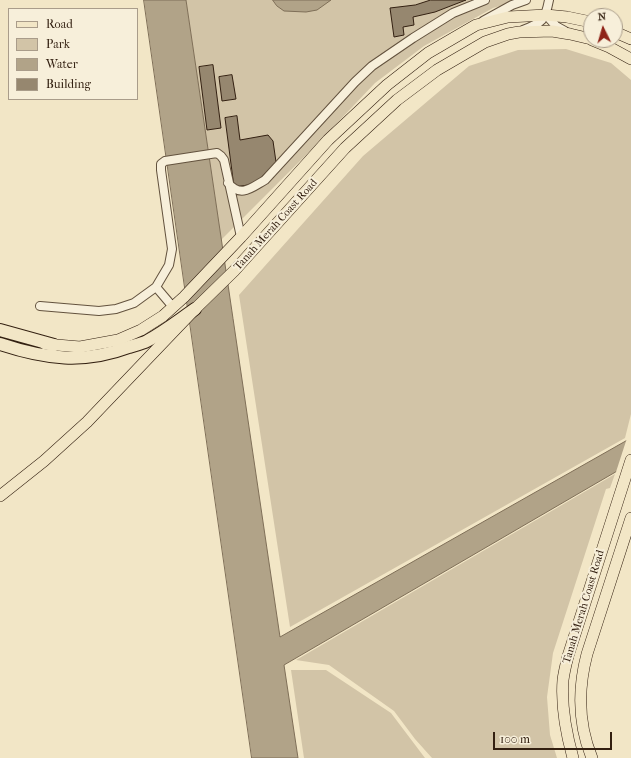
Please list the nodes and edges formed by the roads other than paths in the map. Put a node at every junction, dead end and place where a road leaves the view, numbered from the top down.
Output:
1 (485, 0) edge
2 (526, 0) edge
3 (549, 0) edge
4 (546, 15) junction
5 (583, 20) edge
6 (476, 25) junction
7 (519, 32) junction
8 (570, 34) junction
9 (583, 38) edge
10 (611, 48) edge
11 (631, 59) edge
12 (328, 140) junction
13 (345, 148) junction
14 (228, 183) junction
15 (241, 237) junction
16 (156, 287) junction
17 (40, 306) dead end
18 (173, 307) junction
19 (196, 309) junction
20 (0, 330) edge
21 (0, 333) edge
22 (0, 344) edge
23 (54, 346) junction
24 (631, 460) edge
25 (0, 496) edge
26 (631, 518) edge
27 (573, 758) edge
28 (592, 758) edge

1 - 14 lane
2 - 6 lane
3 - 4 lane
4 - 5 main road, Tanah Merah Coast Road
4 - 6 main road, Tanah Merah Coast Road
4 - 7 lane
4 - 8 lane
6 - 12 main road, Tanah Merah Coast Road
7 - 8 main road, Tanah Merah Coast Road
7 - 13 main road, Tanah Merah Coast Road
8 - 9 main road, Tanah Merah Coast Road
10 - 11 main road, Tanah Merah Coast Road
12 - 13 main road
12 - 15 main road, Tanah Merah Coast Road
13 - 19 main road, Tanah Merah Coast Road
14 - 15 lane
14 - 16 lane
15 - 18 main road, Tanah Merah Coast Road
16 - 17 lane
16 - 18 lane
18 - 23 main road, Tanah Merah Coast Road
19 - 22 highway
19 - 25 main road, Tanah Merah Coast Road
20 - 23 highway
21 - 23 main road, Tanah Merah Coast Road
24 - 27 main road, Tanah Merah Coast Road
26 - 28 main road, Tanah Merah Coast Road

